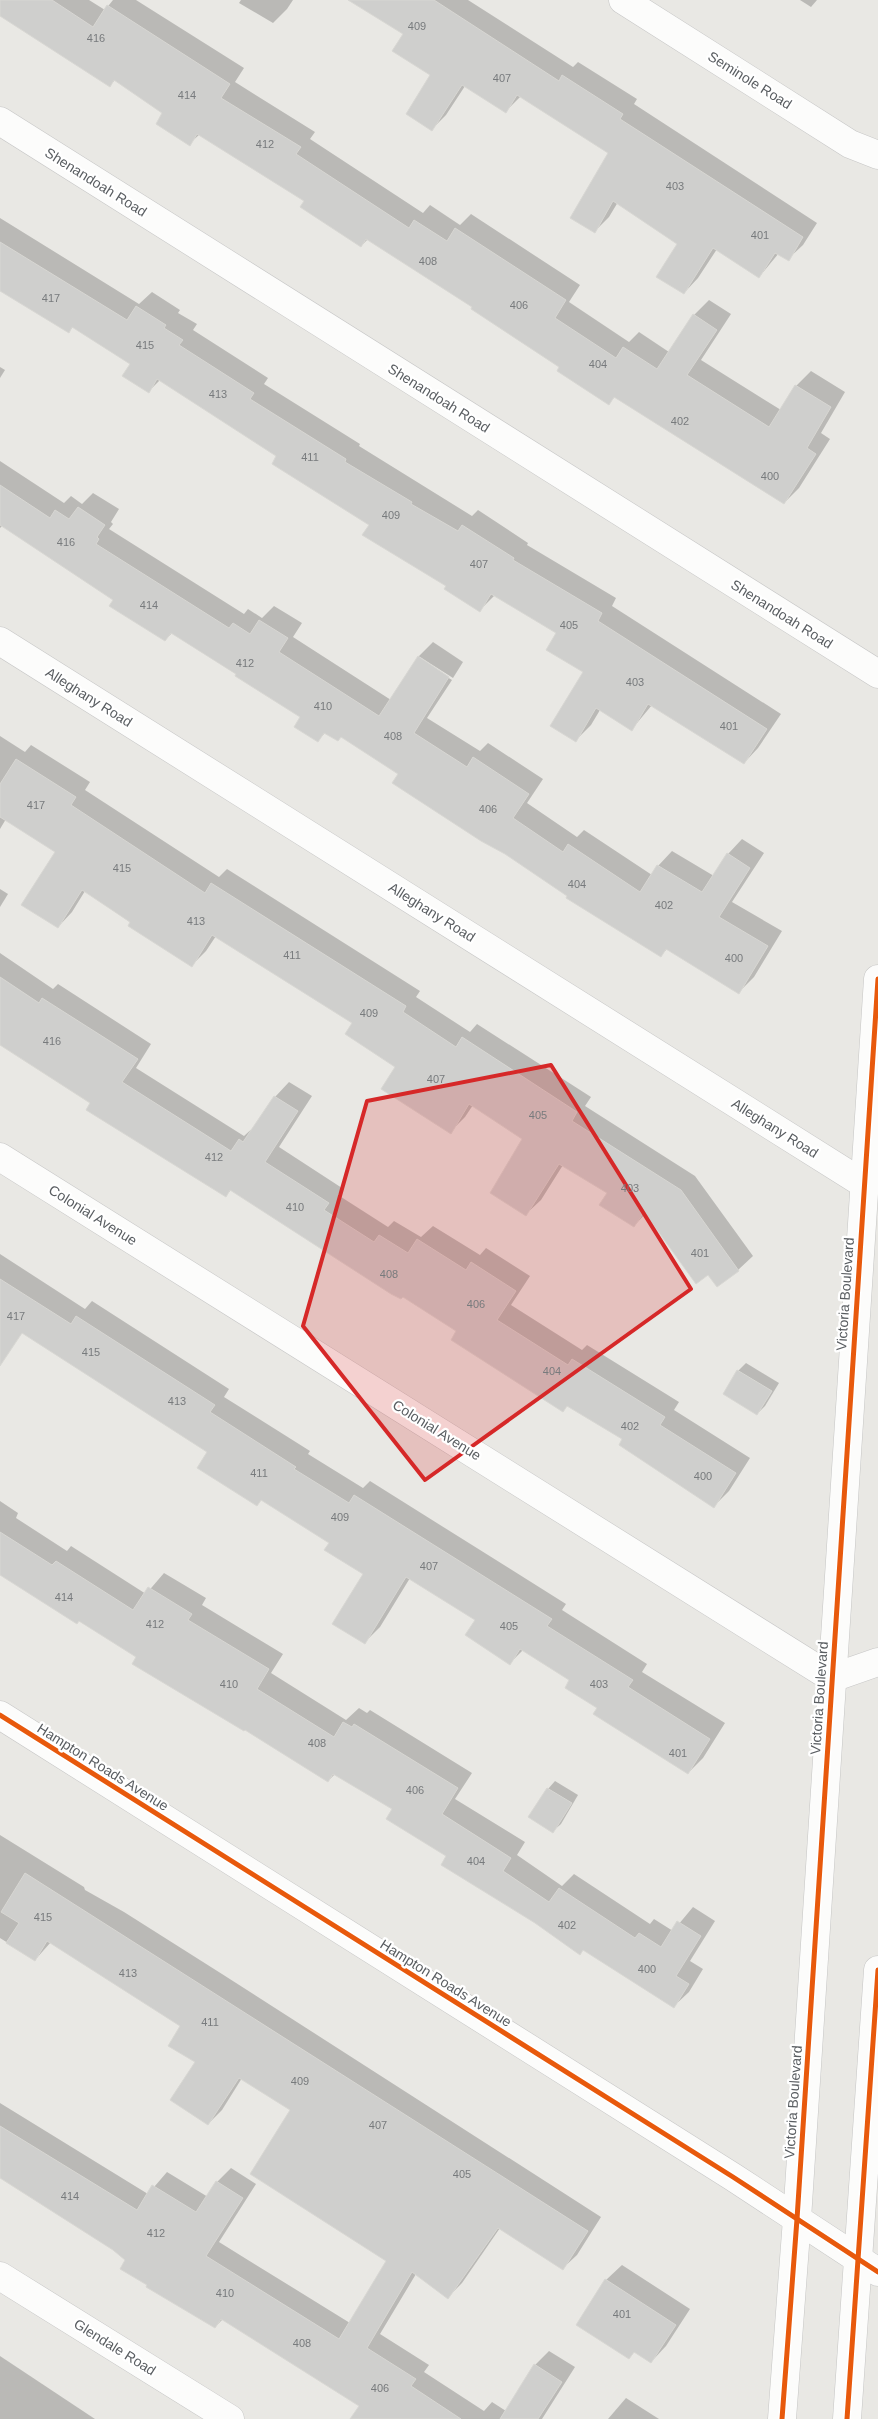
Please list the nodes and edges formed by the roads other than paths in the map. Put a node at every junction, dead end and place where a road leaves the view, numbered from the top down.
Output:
1 (623, 0) edge
2 (0, 121) edge
3 (878, 156) edge
4 (0, 640) edge
5 (878, 674) edge
6 (878, 979) edge
7 (0, 1157) edge
8 (864, 1184) junction
9 (878, 1662) edge
10 (832, 1678) junction
11 (0, 1715) edge
12 (878, 1970) edge
13 (797, 2220) junction
14 (868, 2265) edge
15 (0, 2276) edge
16 (230, 2419) edge
17 (782, 2419) edge
18 (847, 2419) edge

1 - 3 street, Seminole Road
2 - 5 street, Shenandoah Road
4 - 8 street, Alleghany Road
6 - 8 street, Victoria Boulevard
7 - 10 street, Colonial Avenue
8 - 10 street, Victoria Boulevard
9 - 10 street
10 - 13 street, Victoria Boulevard
11 - 13 street, Hampton Roads Avenue
12 - 14 street
13 - 14 street, Hampton Roads Avenue
13 - 17 street, Victoria Boulevard
14 - 18 street
15 - 16 street, Glendale Road

